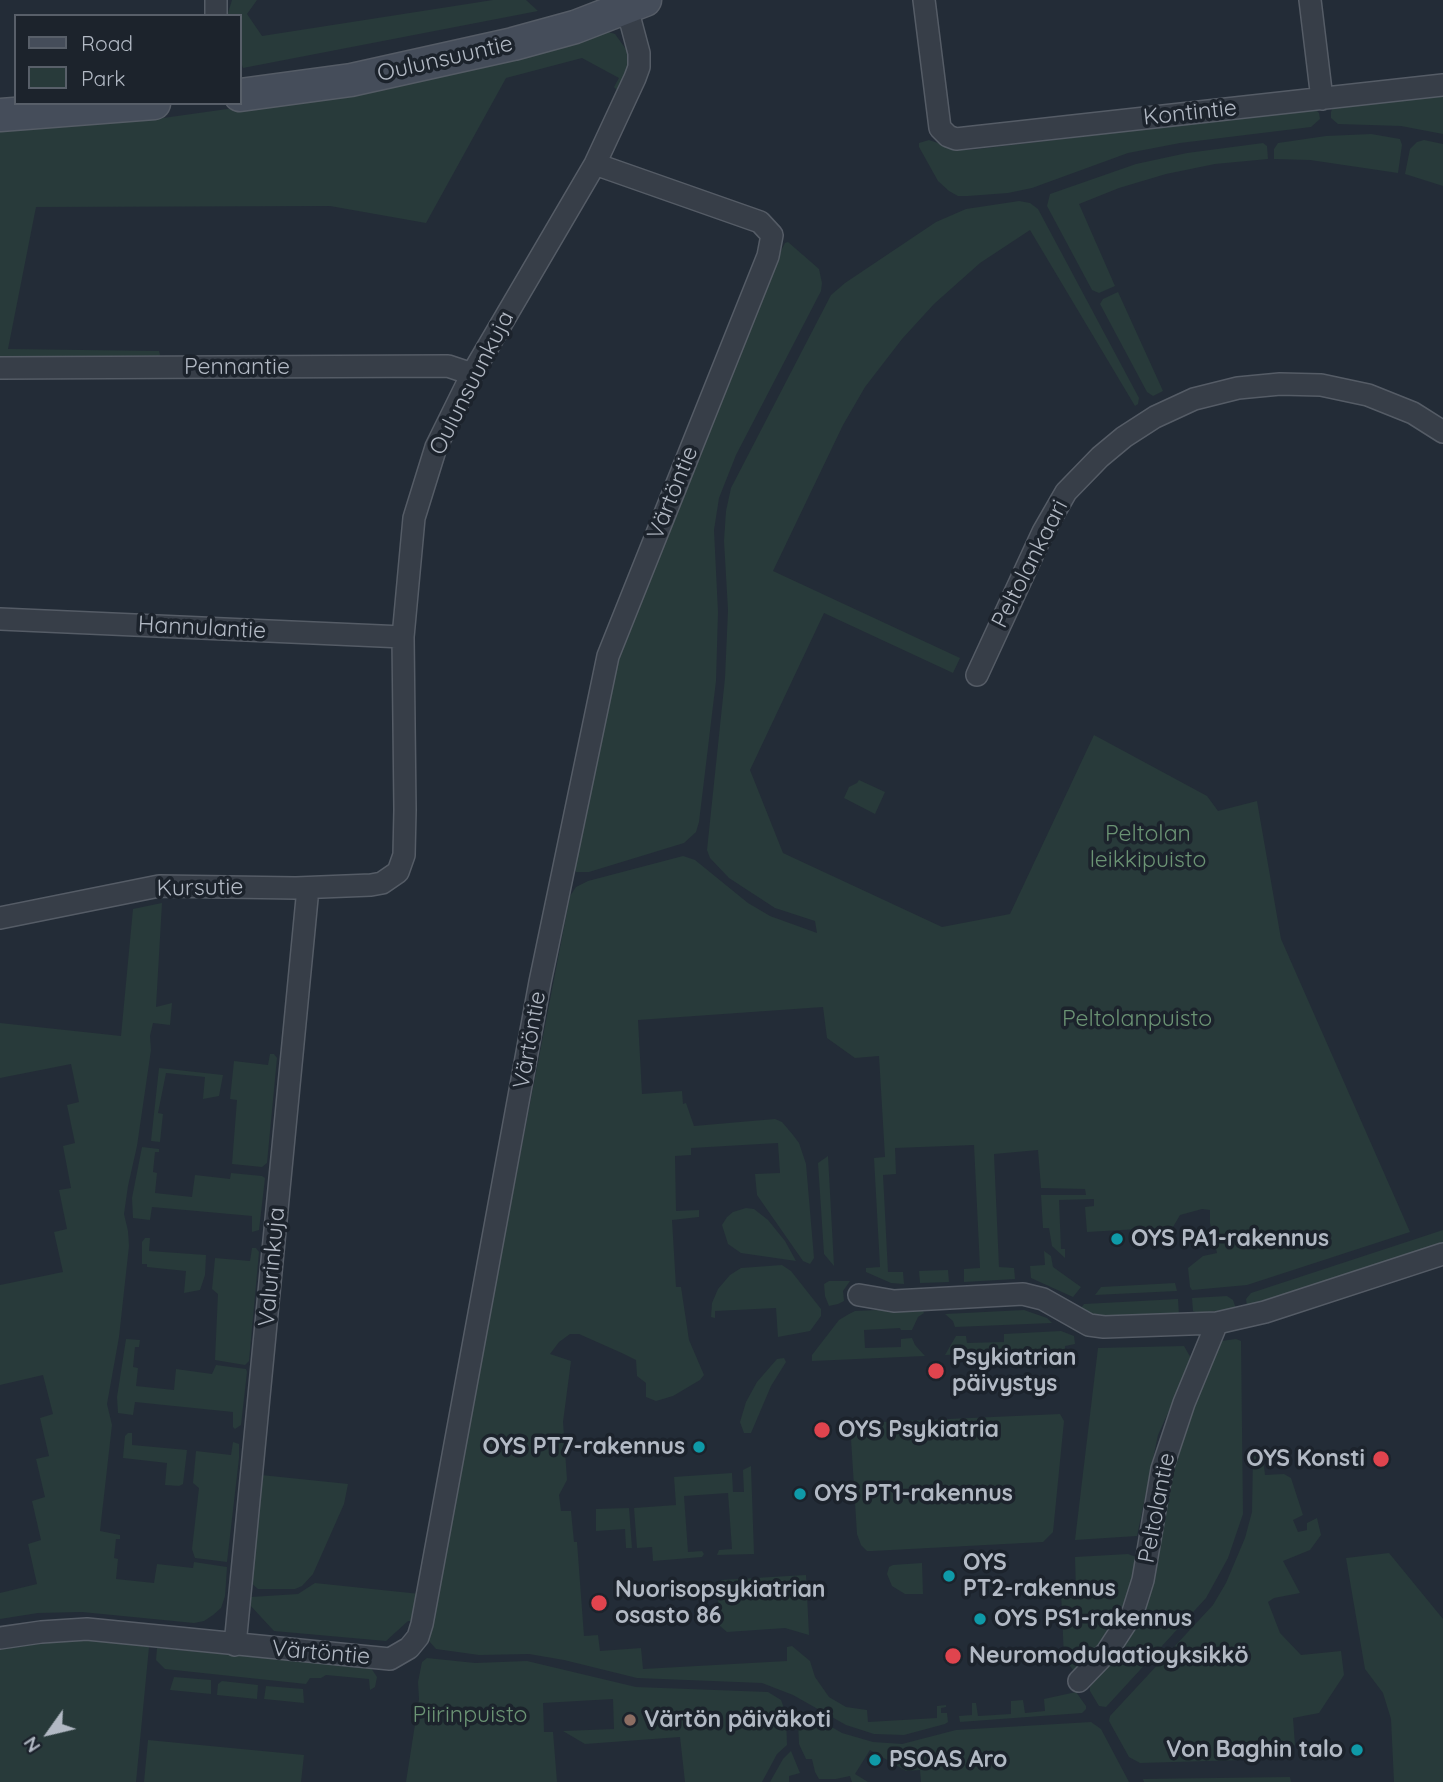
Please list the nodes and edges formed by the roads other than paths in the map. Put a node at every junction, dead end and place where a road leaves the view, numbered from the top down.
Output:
1 (924, 0) edge
2 (1310, 0) edge
3 (633, 5) edge
4 (1443, 85) edge
5 (242, 95) edge
6 (1322, 99) junction
7 (129, 105) edge
8 (0, 115) edge
9 (595, 164) junction
10 (0, 368) edge
11 (472, 374) junction
12 (1443, 432) edge
13 (0, 619) edge
14 (403, 637) junction
15 (977, 675) dead end
16 (398, 872) joint
17 (308, 888) junction
18 (0, 918) edge
19 (1443, 1254) edge
20 (859, 1295) dead end
21 (1217, 1323) junction
22 (0, 1638) edge
23 (235, 1645) junction
24 (1079, 1681) dead end

1 - 6 street, Kontintie
2 - 6 street
3 - 5 main road, Oulunsuuntie
3 - 9 street, Oulunsuunkuja
4 - 6 street, Kontintie
7 - 8 main road
9 - 11 street, Oulunsuunkuja
9 - 23 street, Värtöntie
10 - 11 street, Pennantie
11 - 14 street, Oulunsuunkuja
12 - 15 street, Peltolankaari
13 - 14 street, Hannulantie
14 - 16 street, Oulunsuunkuja
16 - 17 street, Kursutie
17 - 18 street, Kursutie
17 - 23 street, Valurinkuja
19 - 21 street
20 - 21 street
21 - 24 street, Peltolantie
22 - 23 street, Värtöntie

